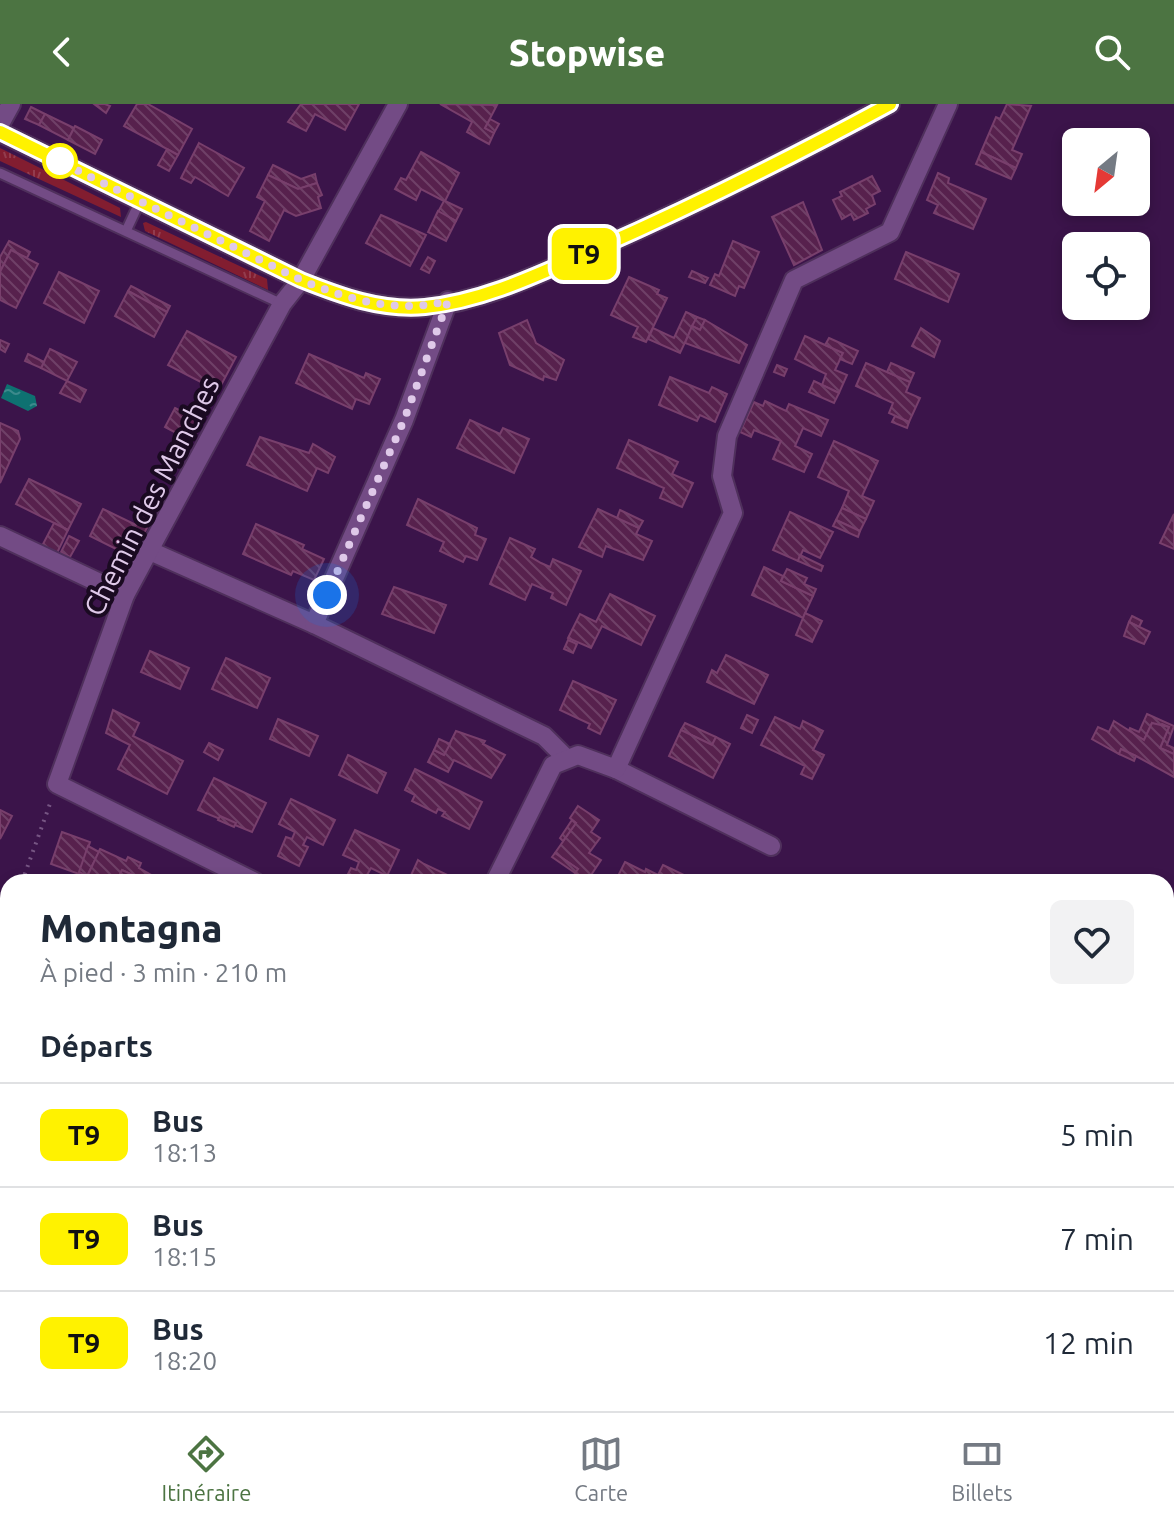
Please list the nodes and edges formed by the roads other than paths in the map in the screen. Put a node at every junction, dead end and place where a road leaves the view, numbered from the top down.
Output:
1 (11, 104) edge
2 (398, 104) edge
3 (890, 104) edge
4 (948, 104) edge
5 (0, 124) edge
6 (0, 132) edge
7 (0, 173) edge
8 (140, 201) junction
9 (126, 231) junction
10 (301, 280) junction
11 (448, 301) junction
12 (282, 304) junction
13 (0, 536) edge
14 (150, 551) junction
15 (125, 595) junction
16 (314, 624) junction
17 (566, 758) junction
18 (616, 769) junction
19 (771, 846) dead end
20 (239, 874) edge
21 (499, 874) edge

1 - 5 street
2 - 10 street, Chemin des Manches
3 - 11 street
4 - 18 street
6 - 8 street
7 - 9 lane
8 - 9 lane
8 - 10 street
9 - 12 lane
10 - 11 street
10 - 12 street, Chemin des Manches
11 - 16 street
12 - 14 street, Chemin des Manches
13 - 15 street
14 - 15 street, Chemin des Manches
14 - 16 street
15 - 20 street, Chemin des Manches
16 - 17 street
17 - 18 street
17 - 21 street
18 - 19 street

